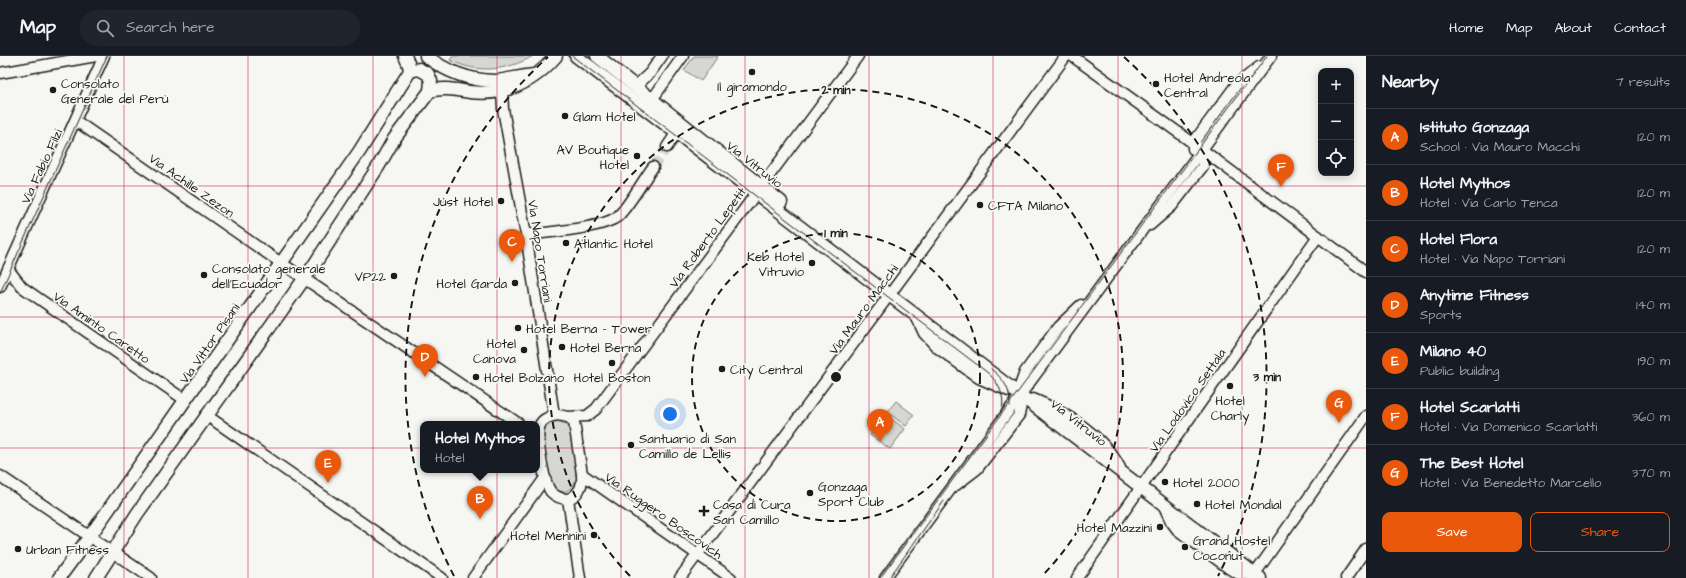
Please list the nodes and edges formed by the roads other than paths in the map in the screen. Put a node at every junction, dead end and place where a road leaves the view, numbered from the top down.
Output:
1 (96, 56) edge
2 (104, 56) edge
3 (405, 56) edge
4 (426, 56) edge
5 (556, 56) edge
6 (576, 56) edge
7 (597, 56) edge
8 (662, 56) edge
9 (684, 56) edge
10 (858, 56) edge
11 (1066, 56) edge
12 (1072, 56) edge
13 (1268, 59) edge
14 (0, 73) edge
15 (536, 75) junction
16 (407, 76) junction
17 (636, 86) junction
18 (502, 92) junction
19 (428, 94) junction
20 (652, 98) junction
21 (640, 104) junction
22 (76, 121) junction
23 (680, 128) junction
24 (1197, 146) junction
25 (667, 147) tunnel mouth
26 (653, 167) tunnel mouth
27 (758, 189) junction
28 (1141, 232) junction
29 (526, 235) junction
30 (1318, 236) junction
31 (281, 263) junction
32 (8, 269) junction
33 (1366, 272) edge
34 (304, 279) junction
35 (1, 284) edge
36 (890, 295) junction
37 (1020, 394) junction
38 (185, 400) junction
39 (206, 415) junction
40 (554, 415) junction
41 (1366, 416) edge
42 (568, 417) junction
43 (515, 421) edge
44 (540, 424) edge
45 (540, 448) edge
46 (582, 474) junction
47 (0, 476) edge
48 (545, 478) junction
49 (1140, 487) junction
50 (568, 499) junction
51 (90, 536) junction
52 (1366, 549) edge
53 (113, 552) junction
54 (698, 554) junction
55 (1256, 577) edge
56 (59, 578) edge
57 (96, 578) edge
58 (151, 578) edge
59 (442, 578) edge
60 (473, 578) edge
61 (580, 578) edge
62 (680, 578) edge
63 (732, 578) edge
64 (884, 578) edge
65 (1076, 578) edge
66 (1346, 578) edge

1 - 14 street
2 - 22 street, Via Fabio Filzi
3 - 16 street
4 - 15 street
5 - 15 street
6 - 21 street
7 - 17 street
8 - 17 street
9 - 20 street
10 - 27 street, Via Roberto Lepetit
11 - 36 street, Via Mauro Macchi
12 - 24 street
13 - 24 street
15 - 18 street
16 - 19 street
16 - 31 street, Via Vittor Pisani
17 - 20 street
18 - 19 street
18 - 29 street, Via Napo Torriani
19 - 34 street
20 - 21 street
20 - 23 street
21 - 23 street
22 - 31 street, Via Achille Zezon
22 - 32 street, Via Fabio Filzi
23 - 25 street
23 - 27 street, Via Vitruvio
24 - 28 street
24 - 28 street
24 - 30 street
26 - 29 street
27 - 36 street, Via Vitruvio
27 - 42 street, Via Roberto Lepetit
28 - 37 street
29 - 40 street, Via Napo Torriani
30 - 33 street
30 - 49 street, Via Lodovico Settala
31 - 34 street, Via Achille Zezon
31 - 38 street, Via Vittor Pisani
32 - 35 street, Via Fabio Filzi
32 - 38 street, Via Aminto Caretto
34 - 39 street
34 - 43 street
36 - 37 street, Via Vitruvio
36 - 54 street, Via Mauro Macchi
37 - 49 street, Via Vitruvio
37 - 64 street
38 - 51 street, Via Vittor Pisani
39 - 53 street
39 - 59 street
40 - 42 street, Via Roberto Lepetit
40 - 44 street
41 - 55 street
42 - 46 street
45 - 48 street
46 - 50 street
46 - 54 street, Via Ruggero Boscovich
47 - 51 street
48 - 50 street
48 - 60 street
49 - 55 street, Via Vitruvio
49 - 65 street, Via Lodovico Settala
50 - 61 street
51 - 53 street
51 - 56 street, Via Vittor Pisani
52 - 66 street
53 - 57 street
53 - 58 street
54 - 62 street, Via Mauro Macchi
54 - 63 street, Via Ruggero Boscovich

